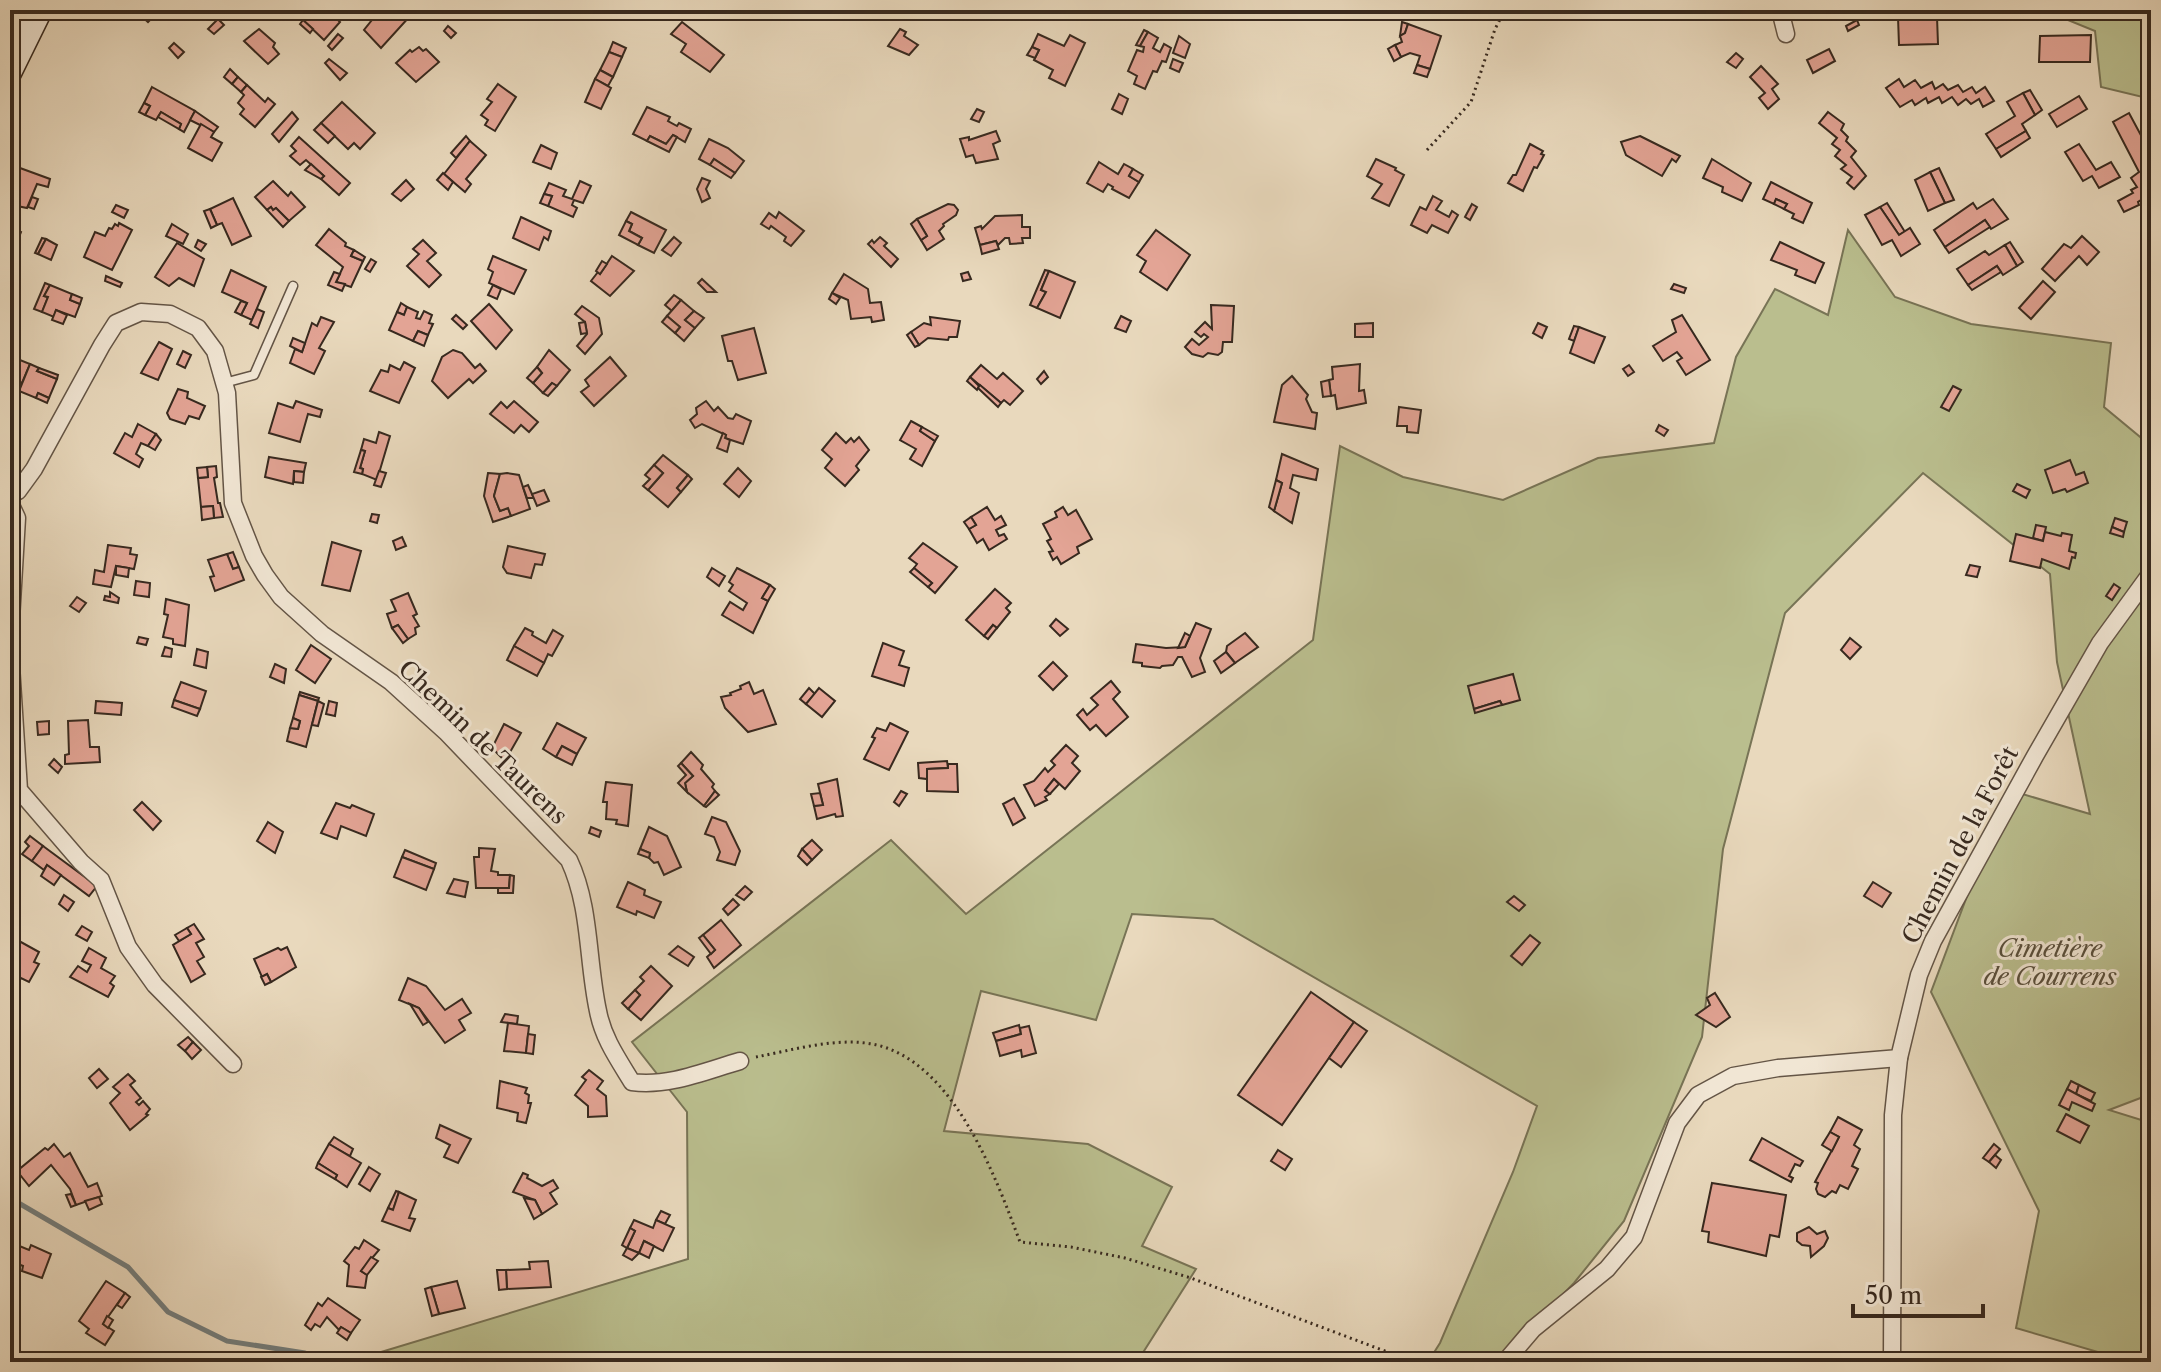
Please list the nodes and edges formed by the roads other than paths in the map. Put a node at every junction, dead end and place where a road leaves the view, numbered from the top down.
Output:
1 (24, 10) edge
2 (41, 10) edge
3 (1780, 10) edge
4 (1786, 34) dead end
5 (10, 37) edge
6 (10, 73) edge
7 (293, 286) dead end
8 (224, 383) junction
9 (10, 494) edge
10 (10, 503) edge
11 (2151, 573) edge
12 (10, 636) edge
13 (10, 650) edge
14 (1899, 1058) junction
15 (740, 1061) road end
16 (233, 1064) dead end
17 (1505, 1362) edge
18 (1892, 1362) edge

1 - 5 main road
2 - 6 main road
3 - 4 street
7 - 8 lane
8 - 9 street, Chemin de Taurens
8 - 15 street, Chemin de Taurens
10 - 12 street
11 - 14 street, Chemin de la Forêt
13 - 16 street
14 - 17 street
14 - 18 street, Chemin de la Forêt

